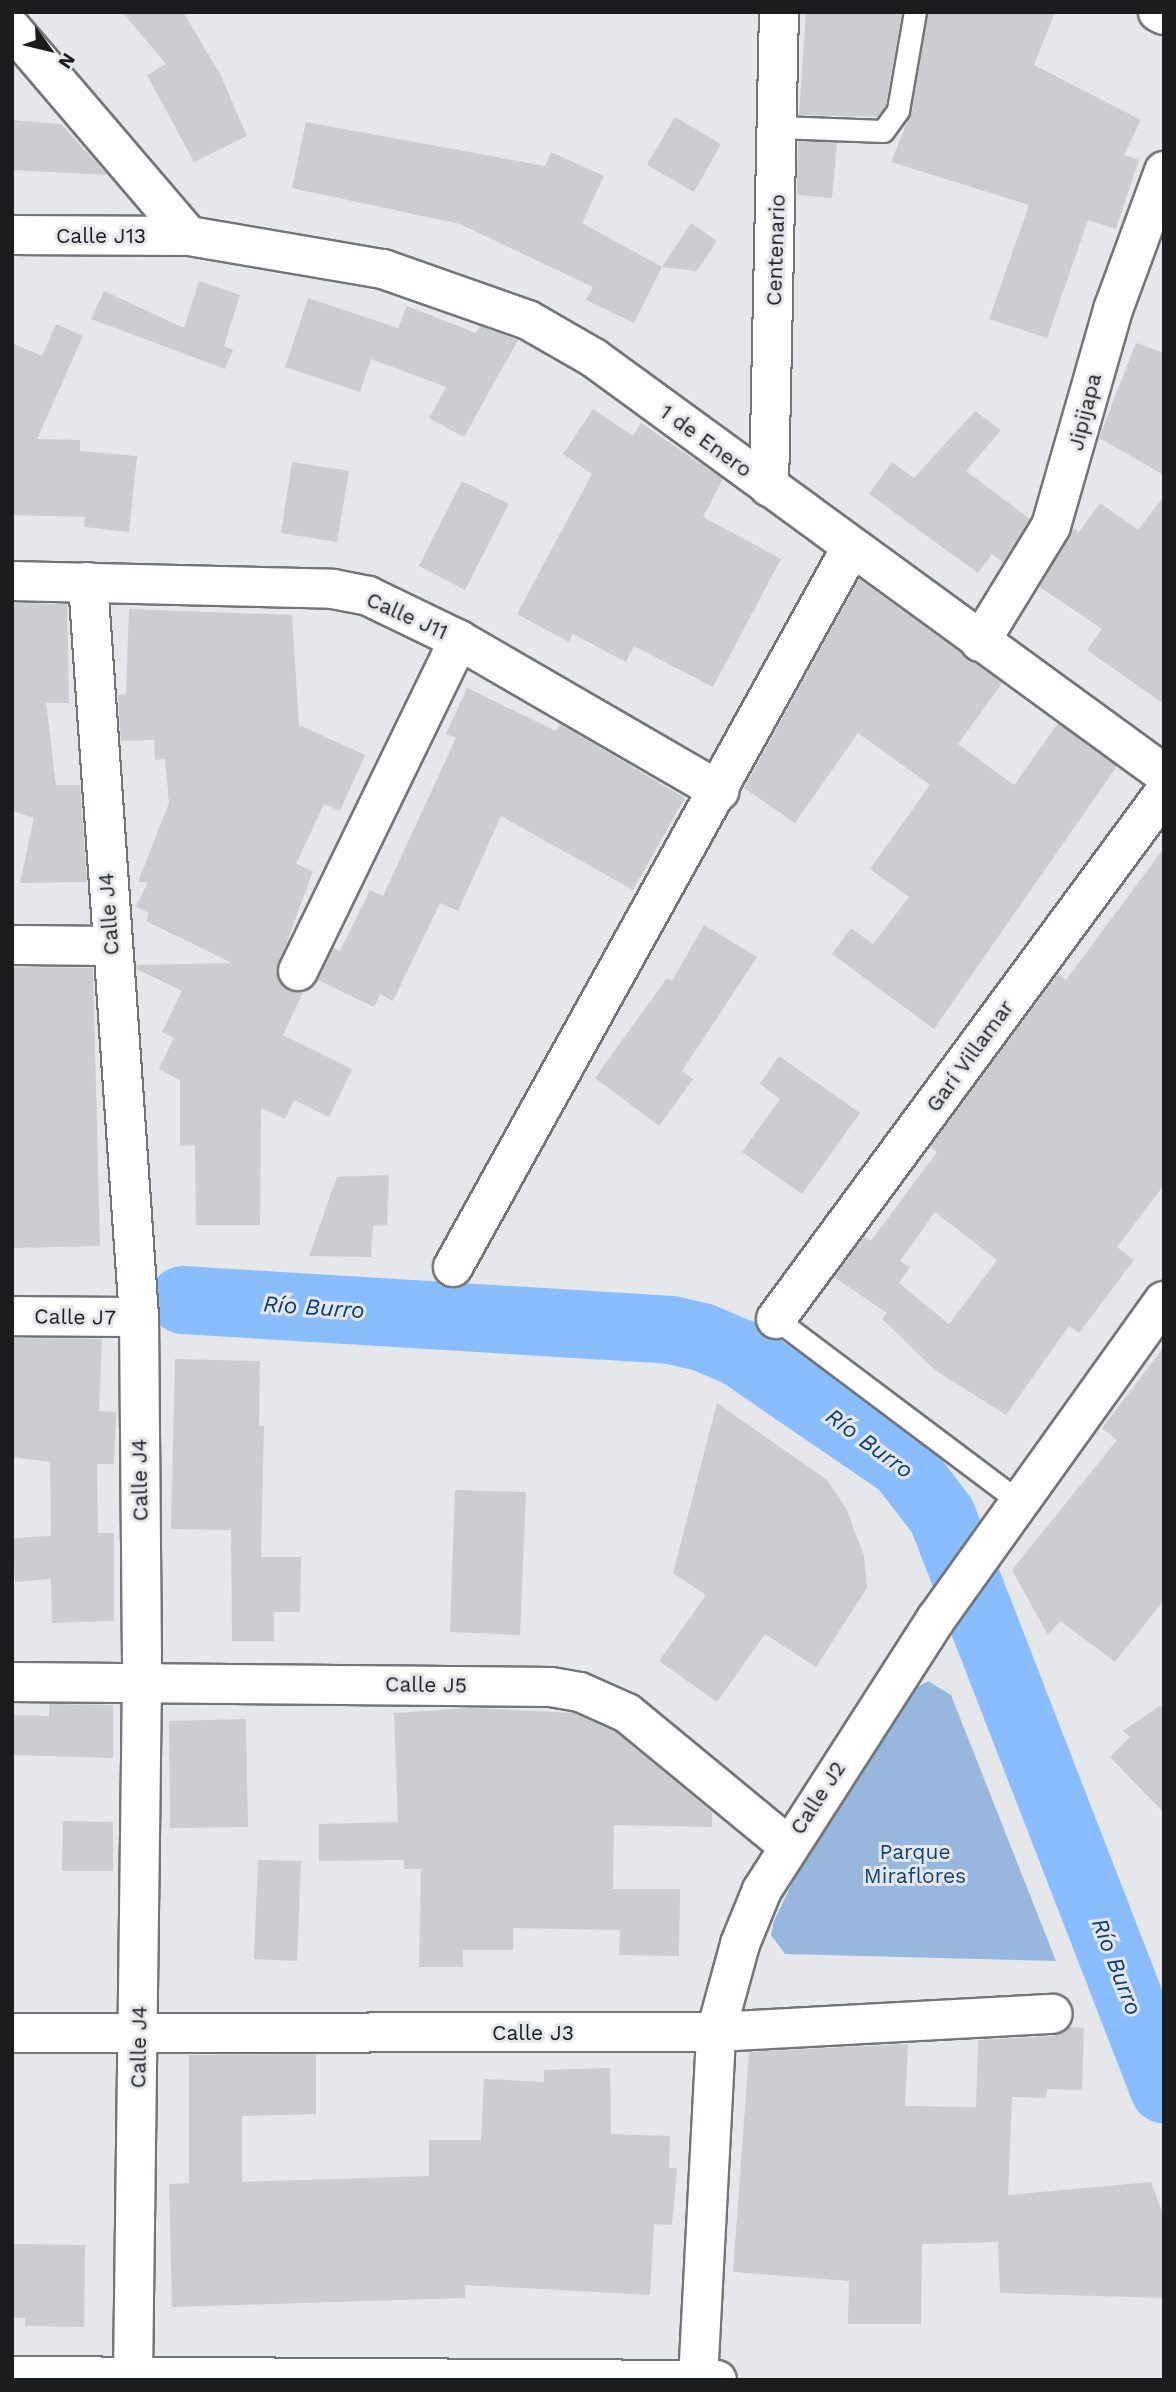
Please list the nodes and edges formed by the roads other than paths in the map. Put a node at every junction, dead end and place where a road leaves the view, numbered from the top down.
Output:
1 (779, 12) edge
2 (915, 12) edge
3 (1158, 12) edge
4 (1164, 15) edge
5 (12, 29) edge
6 (779, 128) junction
7 (1164, 171) edge
8 (12, 235) edge
9 (189, 236) junction
10 (769, 487) junction
11 (850, 550) junction
12 (12, 581) edge
13 (88, 582) junction
14 (459, 640) junction
15 (981, 642) junction
16 (1164, 774) edge
17 (719, 791) junction
18 (1164, 793) edge
19 (12, 945) edge
20 (111, 946) junction
21 (298, 971) dead end
22 (453, 1267) dead end
23 (1164, 1301) edge
24 (12, 1316) edge
25 (139, 1317) junction
26 (776, 1319) joint
27 (1021, 1503) junction
28 (142, 1681) junction
29 (12, 1682) edge
30 (787, 1845) junction
31 (1053, 2014) dead end
32 (716, 2032) junction
33 (12, 2033) edge
34 (139, 2034) junction
35 (12, 2376) edge
36 (133, 2378) edge
37 (698, 2380) edge
38 (717, 2380) edge

1 - 6 street, Centenario
2 - 6 lane
3 - 4 street
5 - 9 street
6 - 10 street, Centenario
7 - 15 street, Jipijapa
8 - 9 street, Calle J13
9 - 10 street, 1 de Enero
10 - 11 street, 1 de Enero
11 - 15 street, 1 de Enero
11 - 17 street
12 - 13 street, Calle J11
13 - 14 street, Calle J11
13 - 20 street, Calle J4
14 - 17 street, Calle J11
14 - 21 street
15 - 16 street, 1 de Enero
17 - 22 street
18 - 26 street, Garí Villamar
19 - 20 street
20 - 25 street, Calle J4
23 - 27 street, Calle J2
24 - 25 street, Calle J7
25 - 28 street, Calle J4
26 - 27 lane
27 - 30 street, Calle J2
28 - 29 street, Calle J5
28 - 30 street, Calle J5
28 - 34 street, Calle J4
30 - 32 street, Calle J2
31 - 32 street, Calle J3
32 - 34 street, Calle J3
32 - 37 street, Calle J2
33 - 34 street, Calle J3
34 - 36 street, Calle J4
35 - 36 street
36 - 37 street
37 - 38 street

